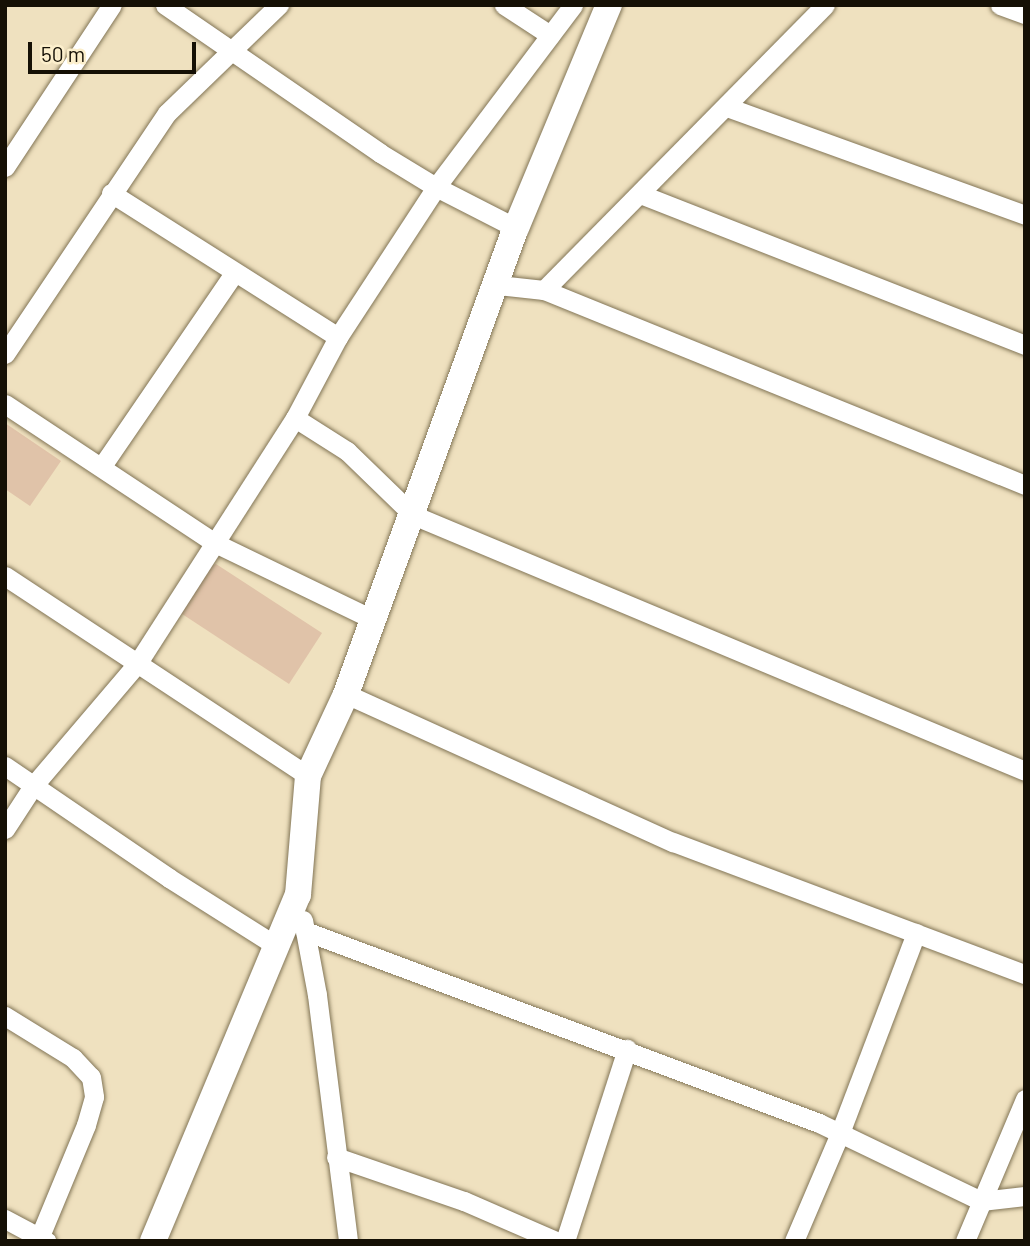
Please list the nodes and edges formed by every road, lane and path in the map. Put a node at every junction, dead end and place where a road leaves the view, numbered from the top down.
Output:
1 (112, 5) edge
2 (165, 5) edge
3 (279, 5) edge
4 (504, 5) edge
5 (573, 5) edge
6 (609, 5) edge
7 (825, 5) edge
8 (1000, 5) edge
9 (1025, 15) edge
10 (550, 35) junction
11 (233, 52) junction
12 (727, 107) junction
13 (5, 167) edge
14 (436, 187) junction
15 (111, 193) junction
16 (640, 194) junction
17 (1025, 215) edge
18 (516, 228) junction
19 (234, 272) junction
20 (498, 285) junction
21 (544, 289) junction
22 (338, 337) junction
23 (1025, 345) edge
24 (5, 354) edge
25 (5, 404) edge
26 (295, 418) junction
27 (102, 466) junction
28 (1025, 485) edge
29 (413, 515) junction
30 (215, 542) junction
31 (5, 576) edge
32 (372, 619) junction
33 (137, 664) junction
34 (346, 694) junction
35 (5, 766) edge
36 (1025, 771) edge
37 (308, 776) junction
38 (33, 786) junction
39 (5, 829) edge
40 (298, 895) junction
41 (305, 931) junction
42 (916, 933) junction
43 (278, 947) junction
44 (1025, 974) edge
45 (5, 1016) edge
46 (627, 1049) junction
47 (1025, 1099) edge
48 (840, 1133) junction
49 (335, 1157) junction
50 (1025, 1196) edge
51 (981, 1201) junction
52 (5, 1219) edge
53 (41, 1240) edge
54 (153, 1241) edge
55 (348, 1241) edge
56 (556, 1241) edge
57 (565, 1241) edge
58 (794, 1241) edge
59 (965, 1241) edge

1 - 13 street
2 - 11 street
3 - 11 street
4 - 10 street
5 - 10 street
6 - 18 street
7 - 12 street
8 - 9 street
10 - 14 street
11 - 14 street
11 - 15 street
12 - 16 street
12 - 17 street
14 - 18 street
14 - 22 street
15 - 19 street
15 - 24 street
16 - 21 street
16 - 23 street
18 - 20 street
19 - 22 street
19 - 27 street
20 - 21 street
20 - 29 street
21 - 28 street
22 - 26 street
25 - 27 street
26 - 29 street
26 - 30 street
27 - 30 street
29 - 32 street
29 - 36 street
30 - 32 street
30 - 33 street
31 - 33 street
32 - 34 street
33 - 37 street
33 - 38 street
34 - 37 street
34 - 42 street
35 - 38 street
37 - 40 street
38 - 39 street
38 - 43 street
40 - 41 street
40 - 43 street
41 - 46 street
41 - 49 street
42 - 44 street
42 - 48 street
43 - 54 street
45 - 53 street
46 - 48 street
46 - 57 street
47 - 51 street
48 - 51 street
48 - 58 street
49 - 55 street
49 - 56 street
50 - 51 street
51 - 59 street
52 - 53 street

